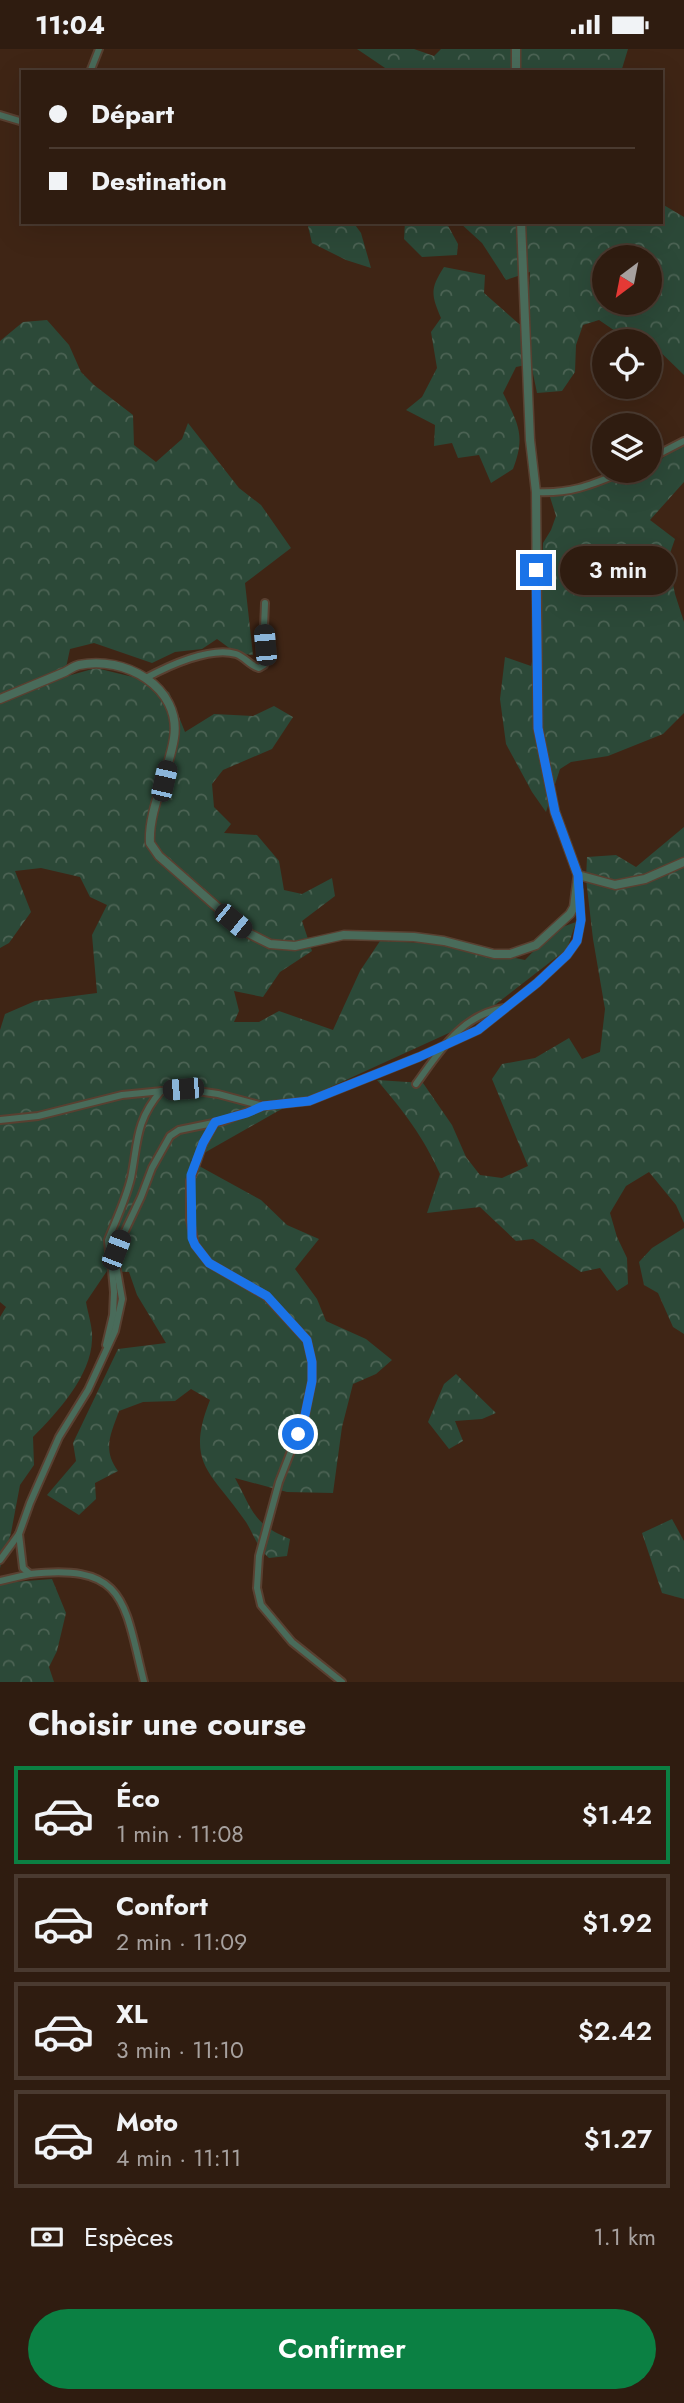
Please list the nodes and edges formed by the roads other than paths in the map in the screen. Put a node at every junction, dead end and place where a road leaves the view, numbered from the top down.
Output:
1 (99, 49) edge
2 (516, 49) edge
3 (91, 70) edge
4 (516, 70) edge
5 (0, 115) edge
6 (21, 121) edge
7 (521, 224) edge
8 (684, 441) edge
9 (662, 452) edge
10 (597, 483) edge
11 (536, 492) junction
12 (265, 603) dead end
13 (146, 678) junction
14 (0, 699) edge
15 (684, 862) edge
16 (578, 875) junction
17 (506, 1008) junction
18 (448, 1042) junction
19 (416, 1084) dead end
20 (161, 1091) junction
21 (263, 1106) junction
22 (0, 1120) edge
23 (215, 1122) junction
24 (110, 1257) junction
25 (116, 1264) junction
26 (105, 1354) junction
27 (19, 1534) junction
28 (0, 1560) edge
29 (30, 1574) junction
30 (0, 1581) edge
31 (144, 1682) edge
32 (342, 1682) edge

1 - 3 street
2 - 4 street
5 - 6 street
7 - 11 street
8 - 9 street
10 - 11 street
11 - 16 street
12 - 13 street
13 - 14 street
13 - 16 street
15 - 16 street
16 - 17 street
17 - 18 street
17 - 18 street
18 - 19 street
18 - 21 street
20 - 21 street
20 - 22 street
20 - 24 street
21 - 23 street
23 - 25 street
23 - 32 street
24 - 25 street
24 - 26 street
25 - 26 street
26 - 27 street
27 - 28 street
27 - 29 street
29 - 30 street
29 - 31 street

